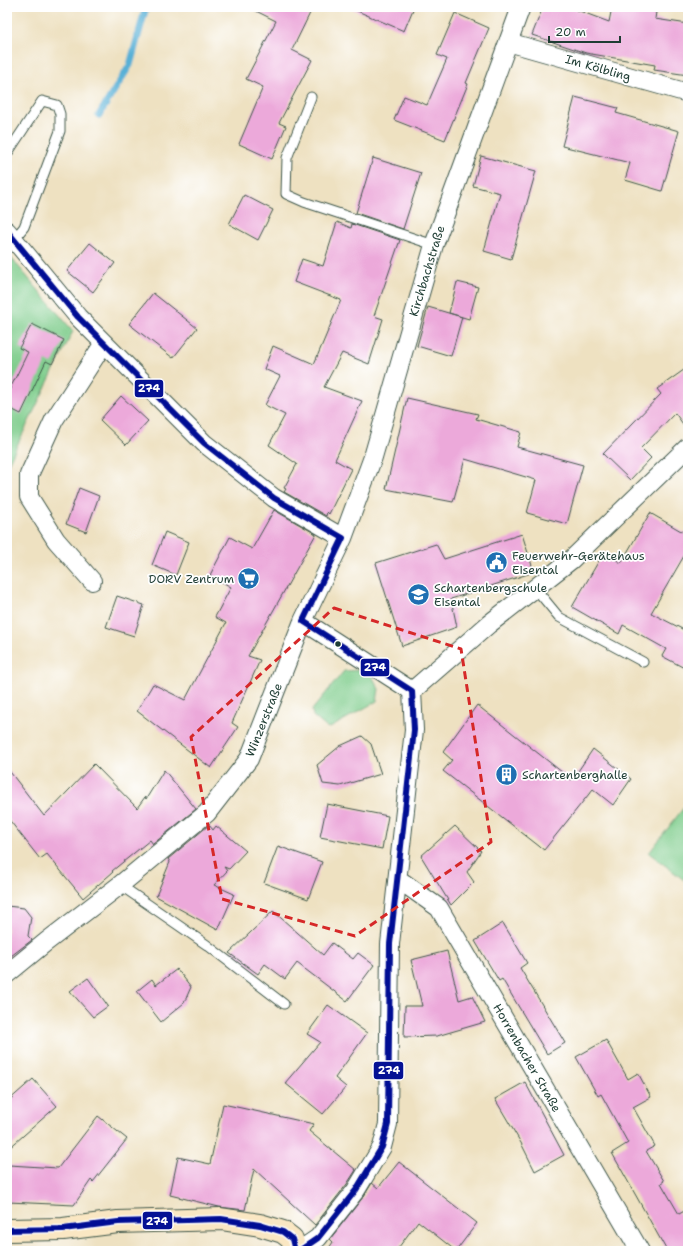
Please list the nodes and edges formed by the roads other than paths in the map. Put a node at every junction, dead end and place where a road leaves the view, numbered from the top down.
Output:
1 (521, 7) edge
2 (508, 42) junction
3 (688, 93) edge
4 (311, 97) dead end
5 (7, 154) edge
6 (11, 234) edge
7 (434, 245) junction
8 (104, 343) junction
9 (688, 447) edge
10 (343, 538) junction
11 (92, 581) dead end
12 (535, 588) junction
13 (303, 622) junction
14 (643, 662) dead end
15 (412, 691) junction
16 (398, 879) junction
17 (120, 885) junction
18 (7, 974) edge
19 (284, 1004) dead end
20 (7, 1230) edge
21 (295, 1251) edge
22 (299, 1251) edge
23 (640, 1251) edge

1 - 2 street, Kirchbachstraße
2 - 3 street, Im Kölbling
2 - 7 street, Kirchbachstraße
4 - 7 lane
5 - 6 lane
6 - 8 street
7 - 10 street, Kirchbachstraße
8 - 10 street
8 - 11 street
9 - 12 street
10 - 13 street, Winzerstraße
12 - 14 lane
12 - 15 street
13 - 15 street
13 - 17 street, Winzerstraße
15 - 16 street
16 - 22 street
16 - 23 street, Horrenbacher Straße
17 - 18 street, Winzerstraße
17 - 19 lane
20 - 21 main road

